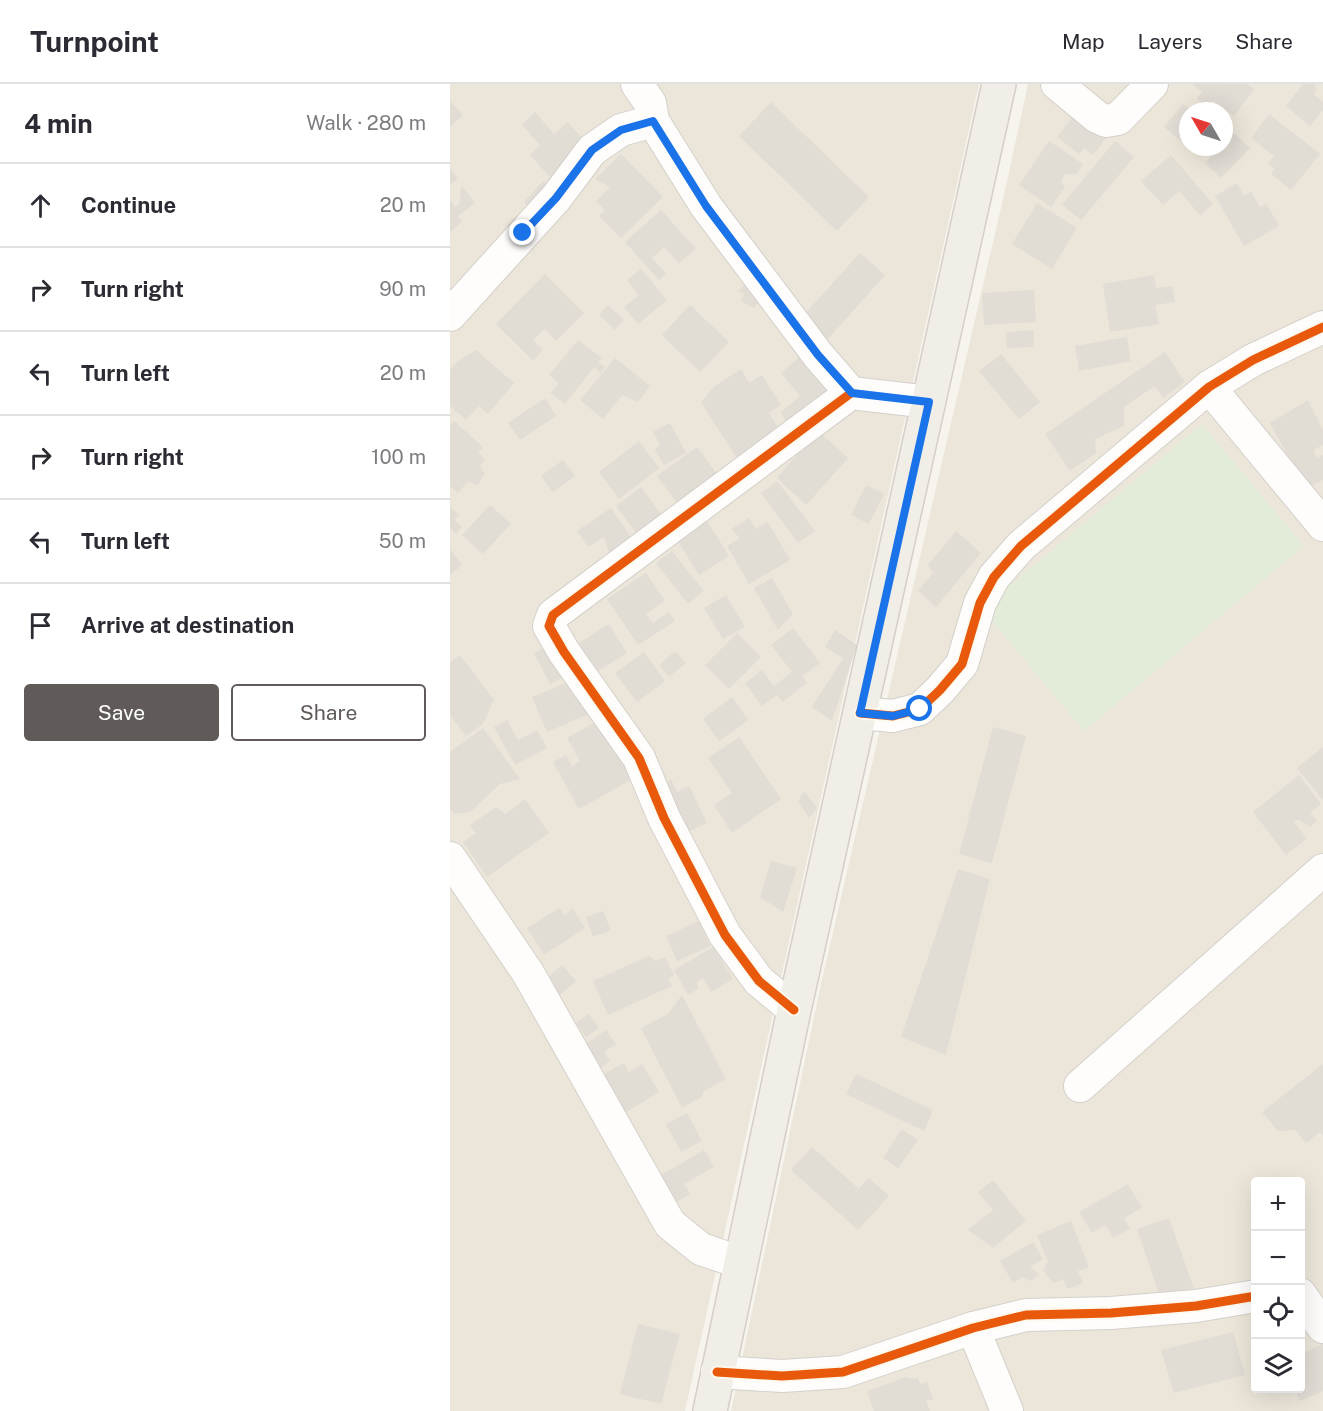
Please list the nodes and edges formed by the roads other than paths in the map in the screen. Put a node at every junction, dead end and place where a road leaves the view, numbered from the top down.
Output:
1 (638, 84) edge
2 (1057, 84) edge
3 (1152, 84) edge
4 (996, 86) edge
5 (653, 121) junction
6 (450, 315) edge
7 (1323, 327) edge
8 (1209, 387) junction
9 (852, 393) junction
10 (929, 402) junction
11 (1323, 525) edge
12 (860, 713) junction
13 (450, 858) edge
14 (1323, 870) edge
15 (460, 897) edge
16 (794, 1010) junction
17 (1080, 1086) dead end
18 (739, 1262) junction
19 (1323, 1286) edge
20 (1305, 1288) edge
21 (1251, 1297) edge
22 (1305, 1301) edge
23 (1323, 1327) edge
24 (973, 1328) junction
25 (717, 1372) junction
26 (710, 1411) edge
27 (1007, 1411) edge

1 - 5 street
2 - 3 street
4 - 10 main road
5 - 6 street
5 - 9 street
7 - 8 street
8 - 11 street
8 - 12 street
9 - 10 street
9 - 16 street
10 - 12 main road
12 - 16 main road
13 - 15 street
14 - 17 street
15 - 18 street
16 - 18 main road
18 - 25 main road
19 - 20 street
21 - 24 street
22 - 23 street
24 - 25 street
24 - 27 street
25 - 26 main road

